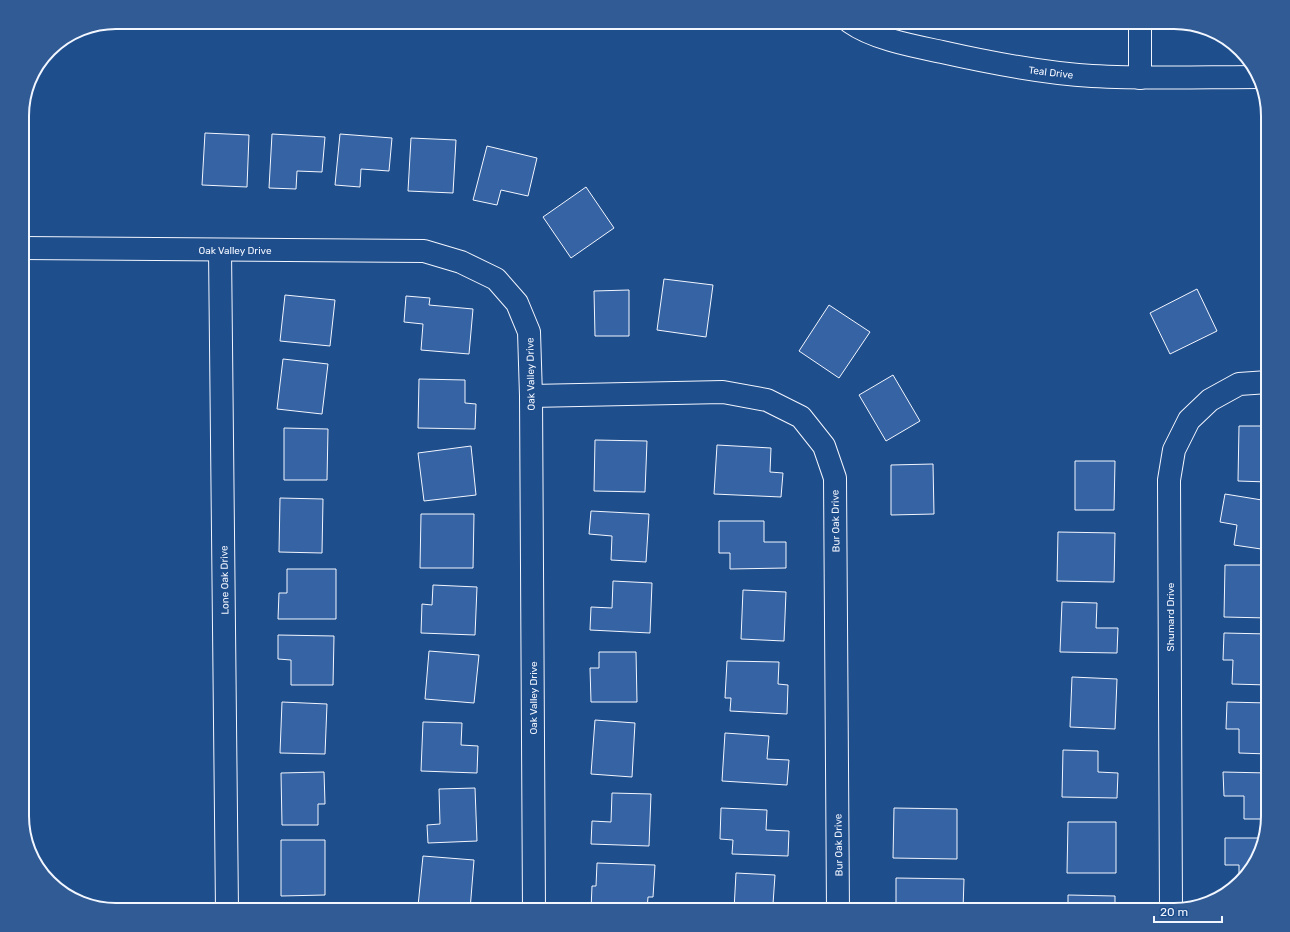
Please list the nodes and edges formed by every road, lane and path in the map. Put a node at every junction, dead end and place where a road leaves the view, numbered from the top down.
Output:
1 (860, 29) edge
2 (1140, 29) edge
3 (1251, 77) edge
4 (1140, 78) junction
5 (29, 248) edge
6 (220, 250) junction
7 (1261, 382) edge
8 (531, 396) junction
9 (227, 903) edge
10 (534, 903) edge
11 (838, 903) edge
12 (1171, 903) edge

1 - 4 street, Teal Drive
2 - 4 street
3 - 4 street, Teal Drive
5 - 6 street, Oak Valley Drive
6 - 8 street, Oak Valley Drive
6 - 9 street, Lone Oak Drive
7 - 12 street, Shumard Drive
8 - 10 street, Oak Valley Drive
8 - 11 street, Bur Oak Drive

